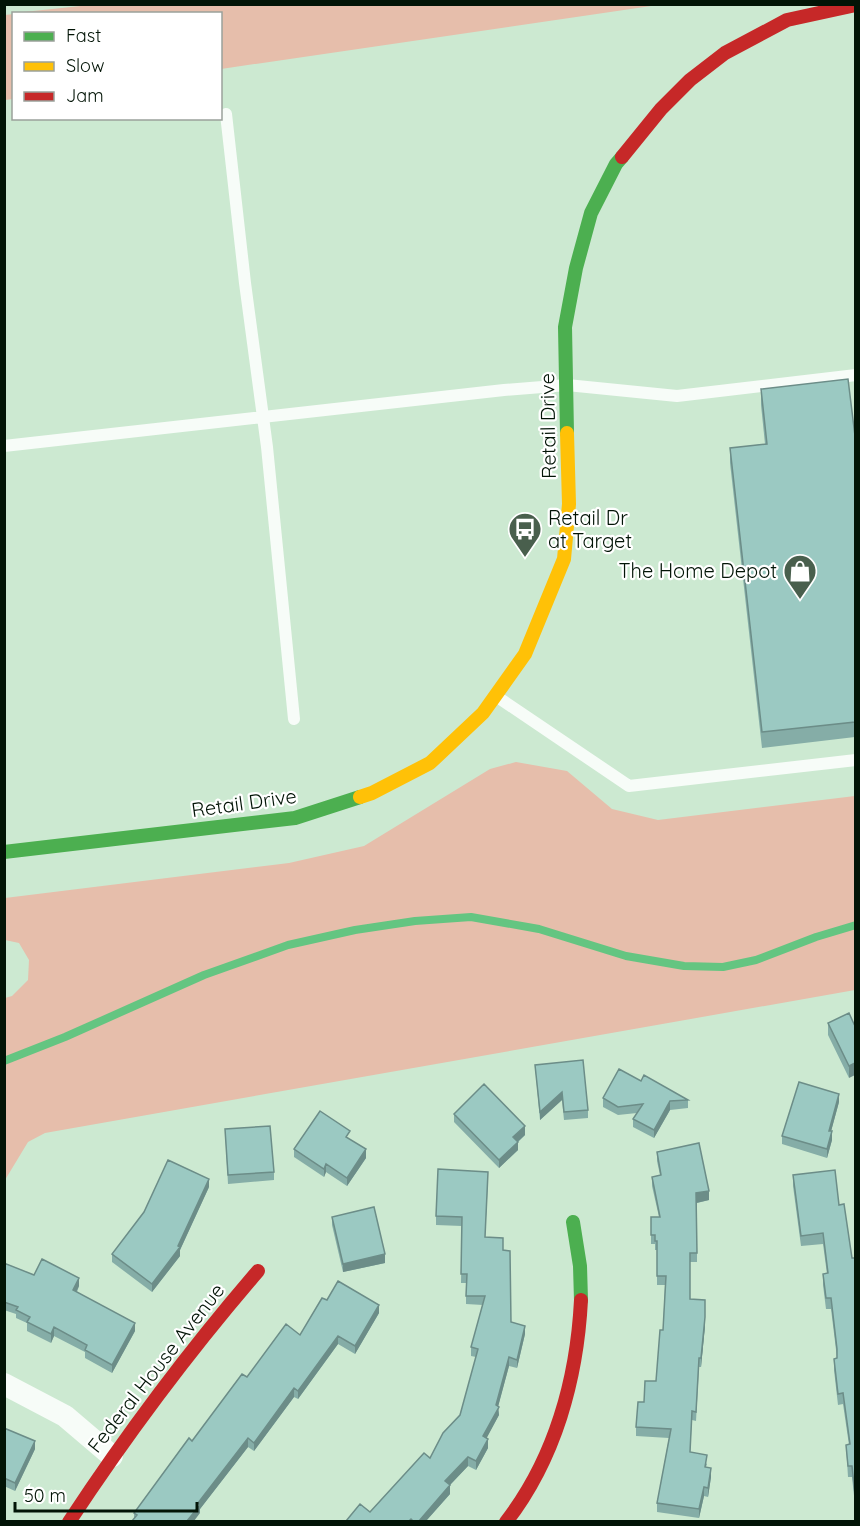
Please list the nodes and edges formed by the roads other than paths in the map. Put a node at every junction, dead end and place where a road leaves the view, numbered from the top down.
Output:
1 (855, 5) edge
2 (226, 114) dead end
3 (855, 375) edge
4 (567, 385) junction
5 (264, 418) junction
6 (4, 446) edge
7 (495, 695) junction
8 (294, 719) dead end
9 (855, 760) edge
10 (4, 852) edge
11 (573, 1222) dead end
12 (258, 1271) dead end
13 (4, 1384) edge
14 (112, 1456) junction
15 (69, 1521) edge
16 (506, 1521) edge

1 - 4 street, Retail Drive
2 - 5 lane
3 - 4 lane
4 - 5 lane
4 - 7 street, Retail Drive
5 - 6 lane
5 - 8 lane
7 - 9 lane
7 - 10 street, Retail Drive
11 - 16 street
12 - 14 street, Federal House Avenue
13 - 14 street
14 - 15 street, Federal House Avenue

